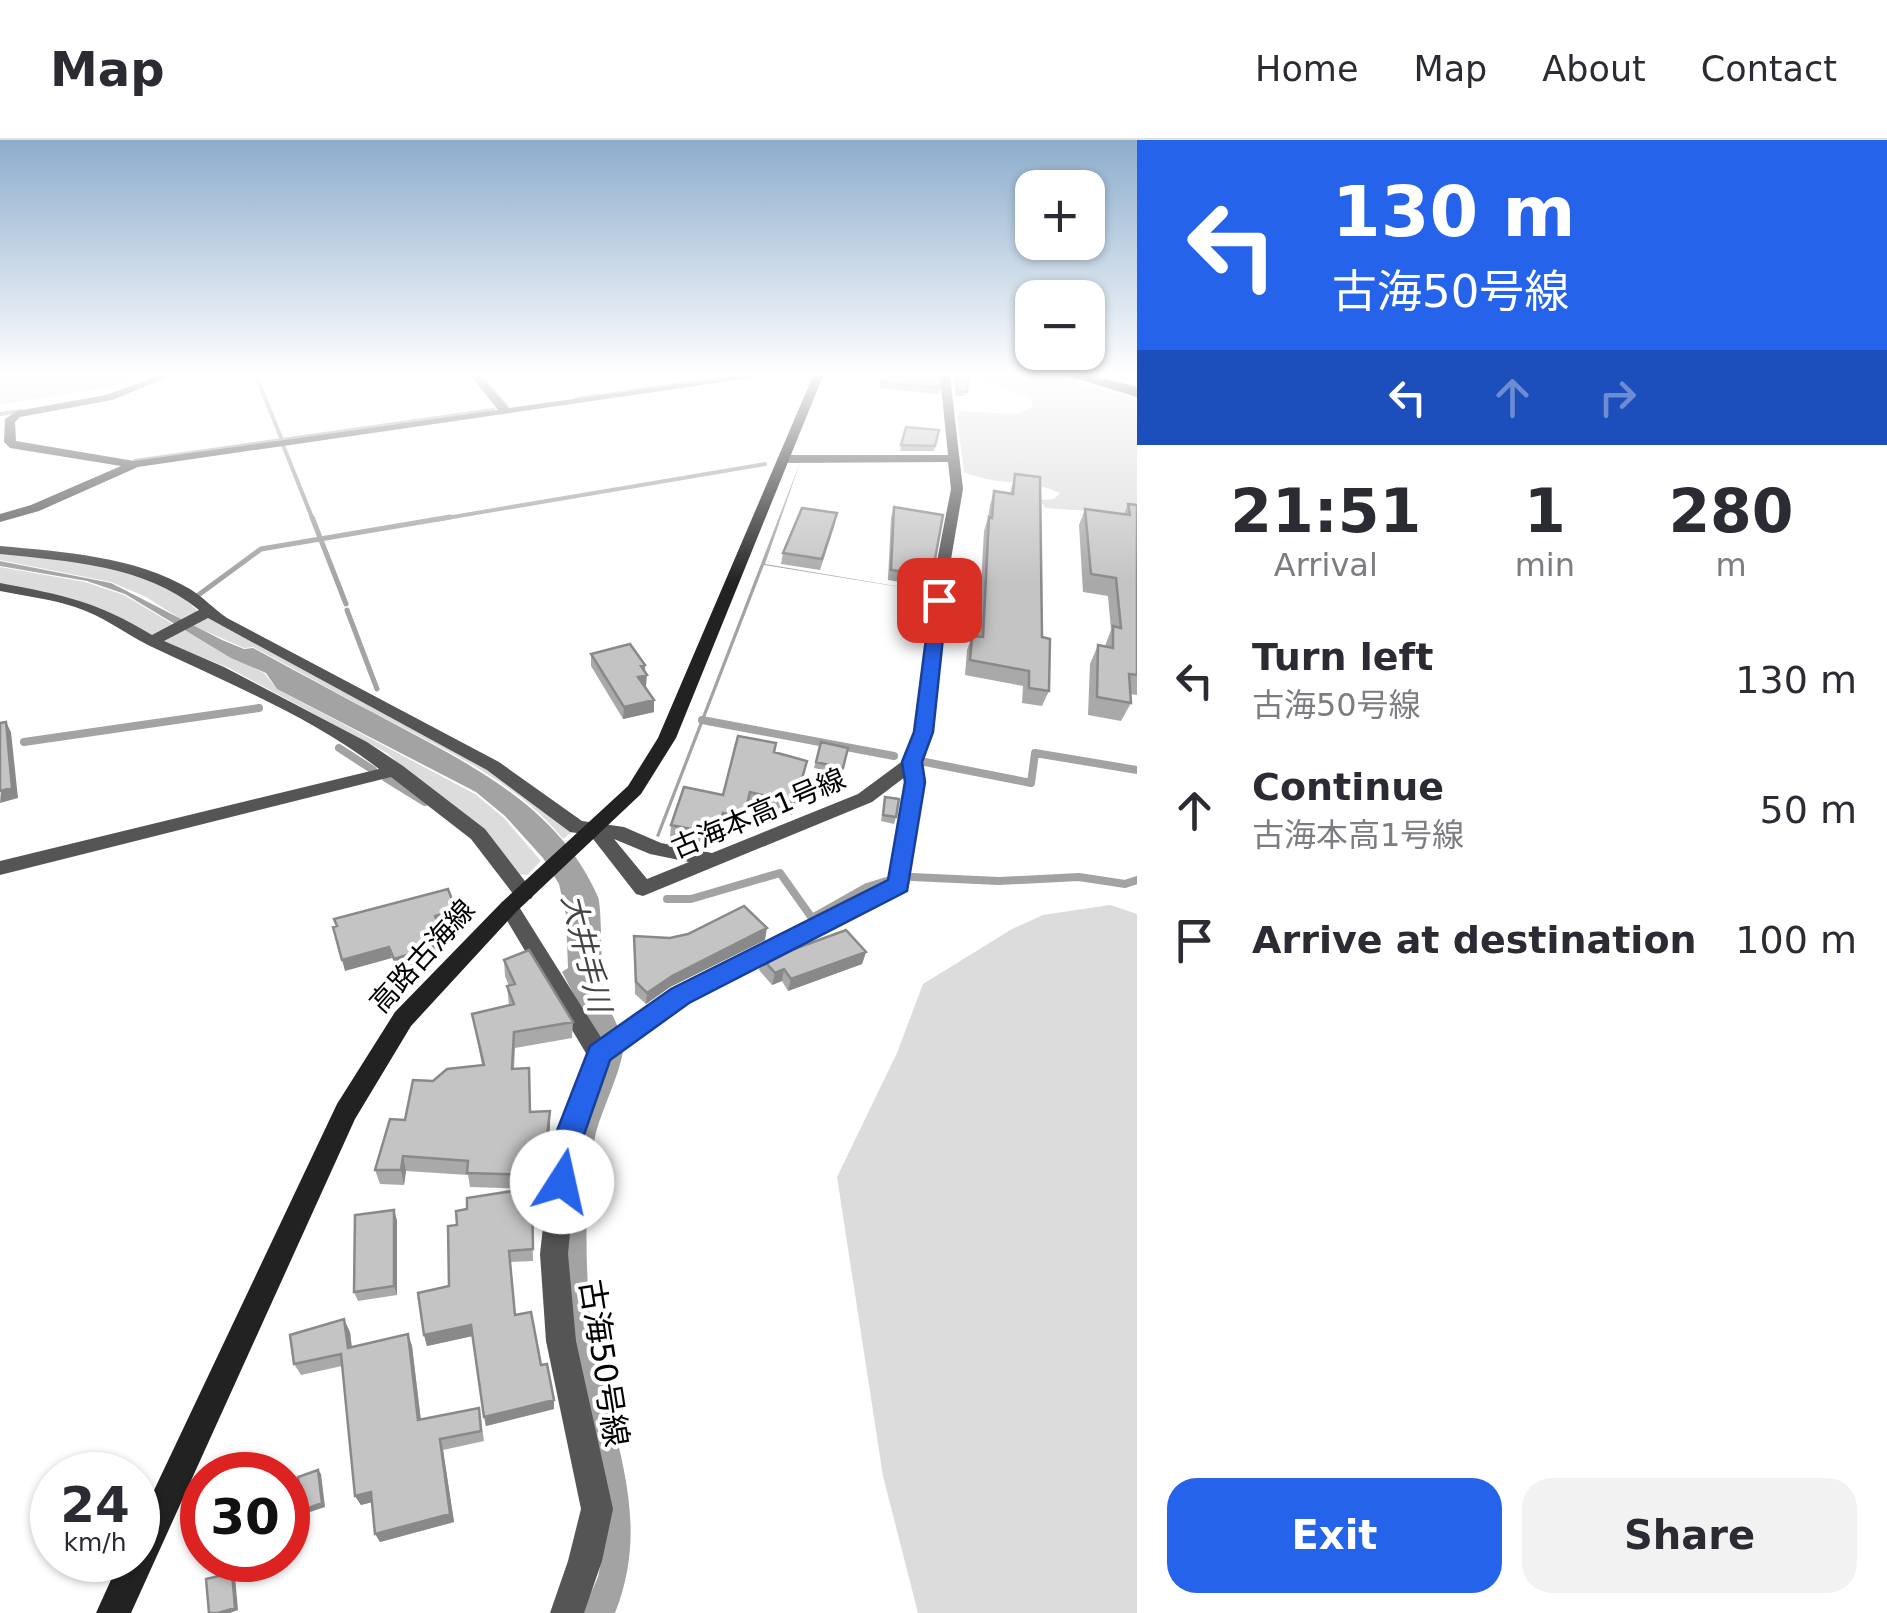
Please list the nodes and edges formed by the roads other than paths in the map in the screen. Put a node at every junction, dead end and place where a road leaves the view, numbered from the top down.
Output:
1 (13, 445) edge
2 (269, 445) edge
3 (789, 445) edge
4 (953, 445) edge
5 (954, 458) junction
6 (782, 460) junction
7 (135, 464) junction
8 (0, 518) edge
9 (0, 550) edge
10 (0, 586) edge
11 (206, 612) junction
12 (152, 641) junction
13 (912, 762) junction
14 (397, 770) junction
15 (595, 829) junction
16 (716, 862) junction
17 (0, 868) edge
18 (523, 895) junction
19 (599, 1054) junction
20 (113, 1613) edge
21 (567, 1613) edge

1 - 7 street
2 - 7 street
3 - 6 main road, 高路古海線
4 - 5 street
5 - 6 street
5 - 13 street
6 - 15 main road, 高路古海線
7 - 8 street
9 - 11 street
10 - 12 street
11 - 12 street
11 - 15 street
12 - 14 street
13 - 16 street, 古海本高1号線
13 - 19 street
14 - 17 street
14 - 18 street
15 - 16 street
15 - 16 street, 古海本高1号線
15 - 18 main road, 高路古海線
18 - 19 street
18 - 20 main road, 高路古海線
19 - 21 street, 古海50号線

